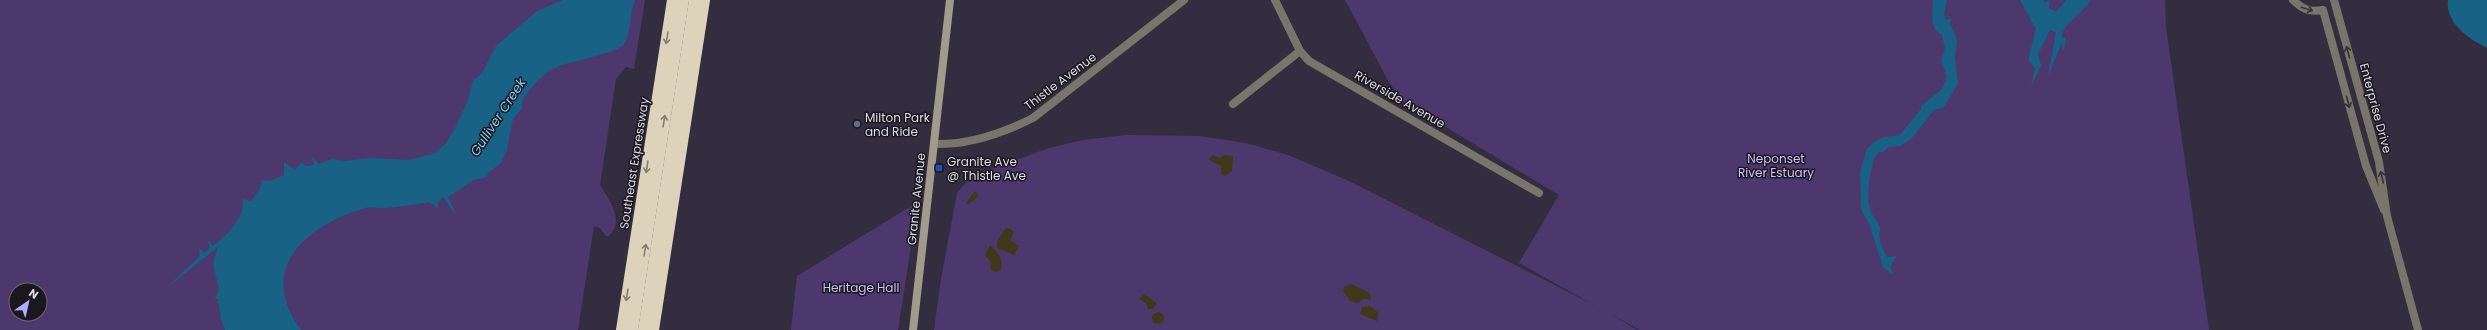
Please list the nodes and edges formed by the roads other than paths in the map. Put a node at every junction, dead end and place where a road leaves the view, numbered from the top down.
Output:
1 (669, 0) edge
2 (673, 0) edge
3 (683, 0) edge
4 (695, 0) edge
5 (704, 0) edge
6 (950, 0) edge
7 (1184, 0) edge
8 (1275, 0) edge
9 (2293, 0) edge
10 (2335, 3) edge
11 (670, 20) junction
12 (1300, 52) junction
13 (1233, 104) dead end
14 (934, 144) junction
15 (1539, 193) dead end
16 (2387, 216) junction
17 (622, 330) edge
18 (632, 330) edge
19 (644, 330) edge
20 (653, 330) edge
21 (913, 330) edge
22 (2418, 330) edge

1 - 11 highway
2 - 11 highway, Southeast Expressway
18 -> 3 highway
4 - 19 highway
5 - 20 highway
6 - 14 main road, Granite Avenue
7 - 14 street, Thistle Avenue
8 - 12 street, Riverside Avenue
9 -> 16 street, Enterprise Drive
16 -> 10 street, Enterprise Drive
11 -> 17 highway, Southeast Expressway
12 - 13 street
12 - 15 street, Riverside Avenue
14 - 21 main road, Granite Avenue
16 - 22 street, Enterprise Drive

